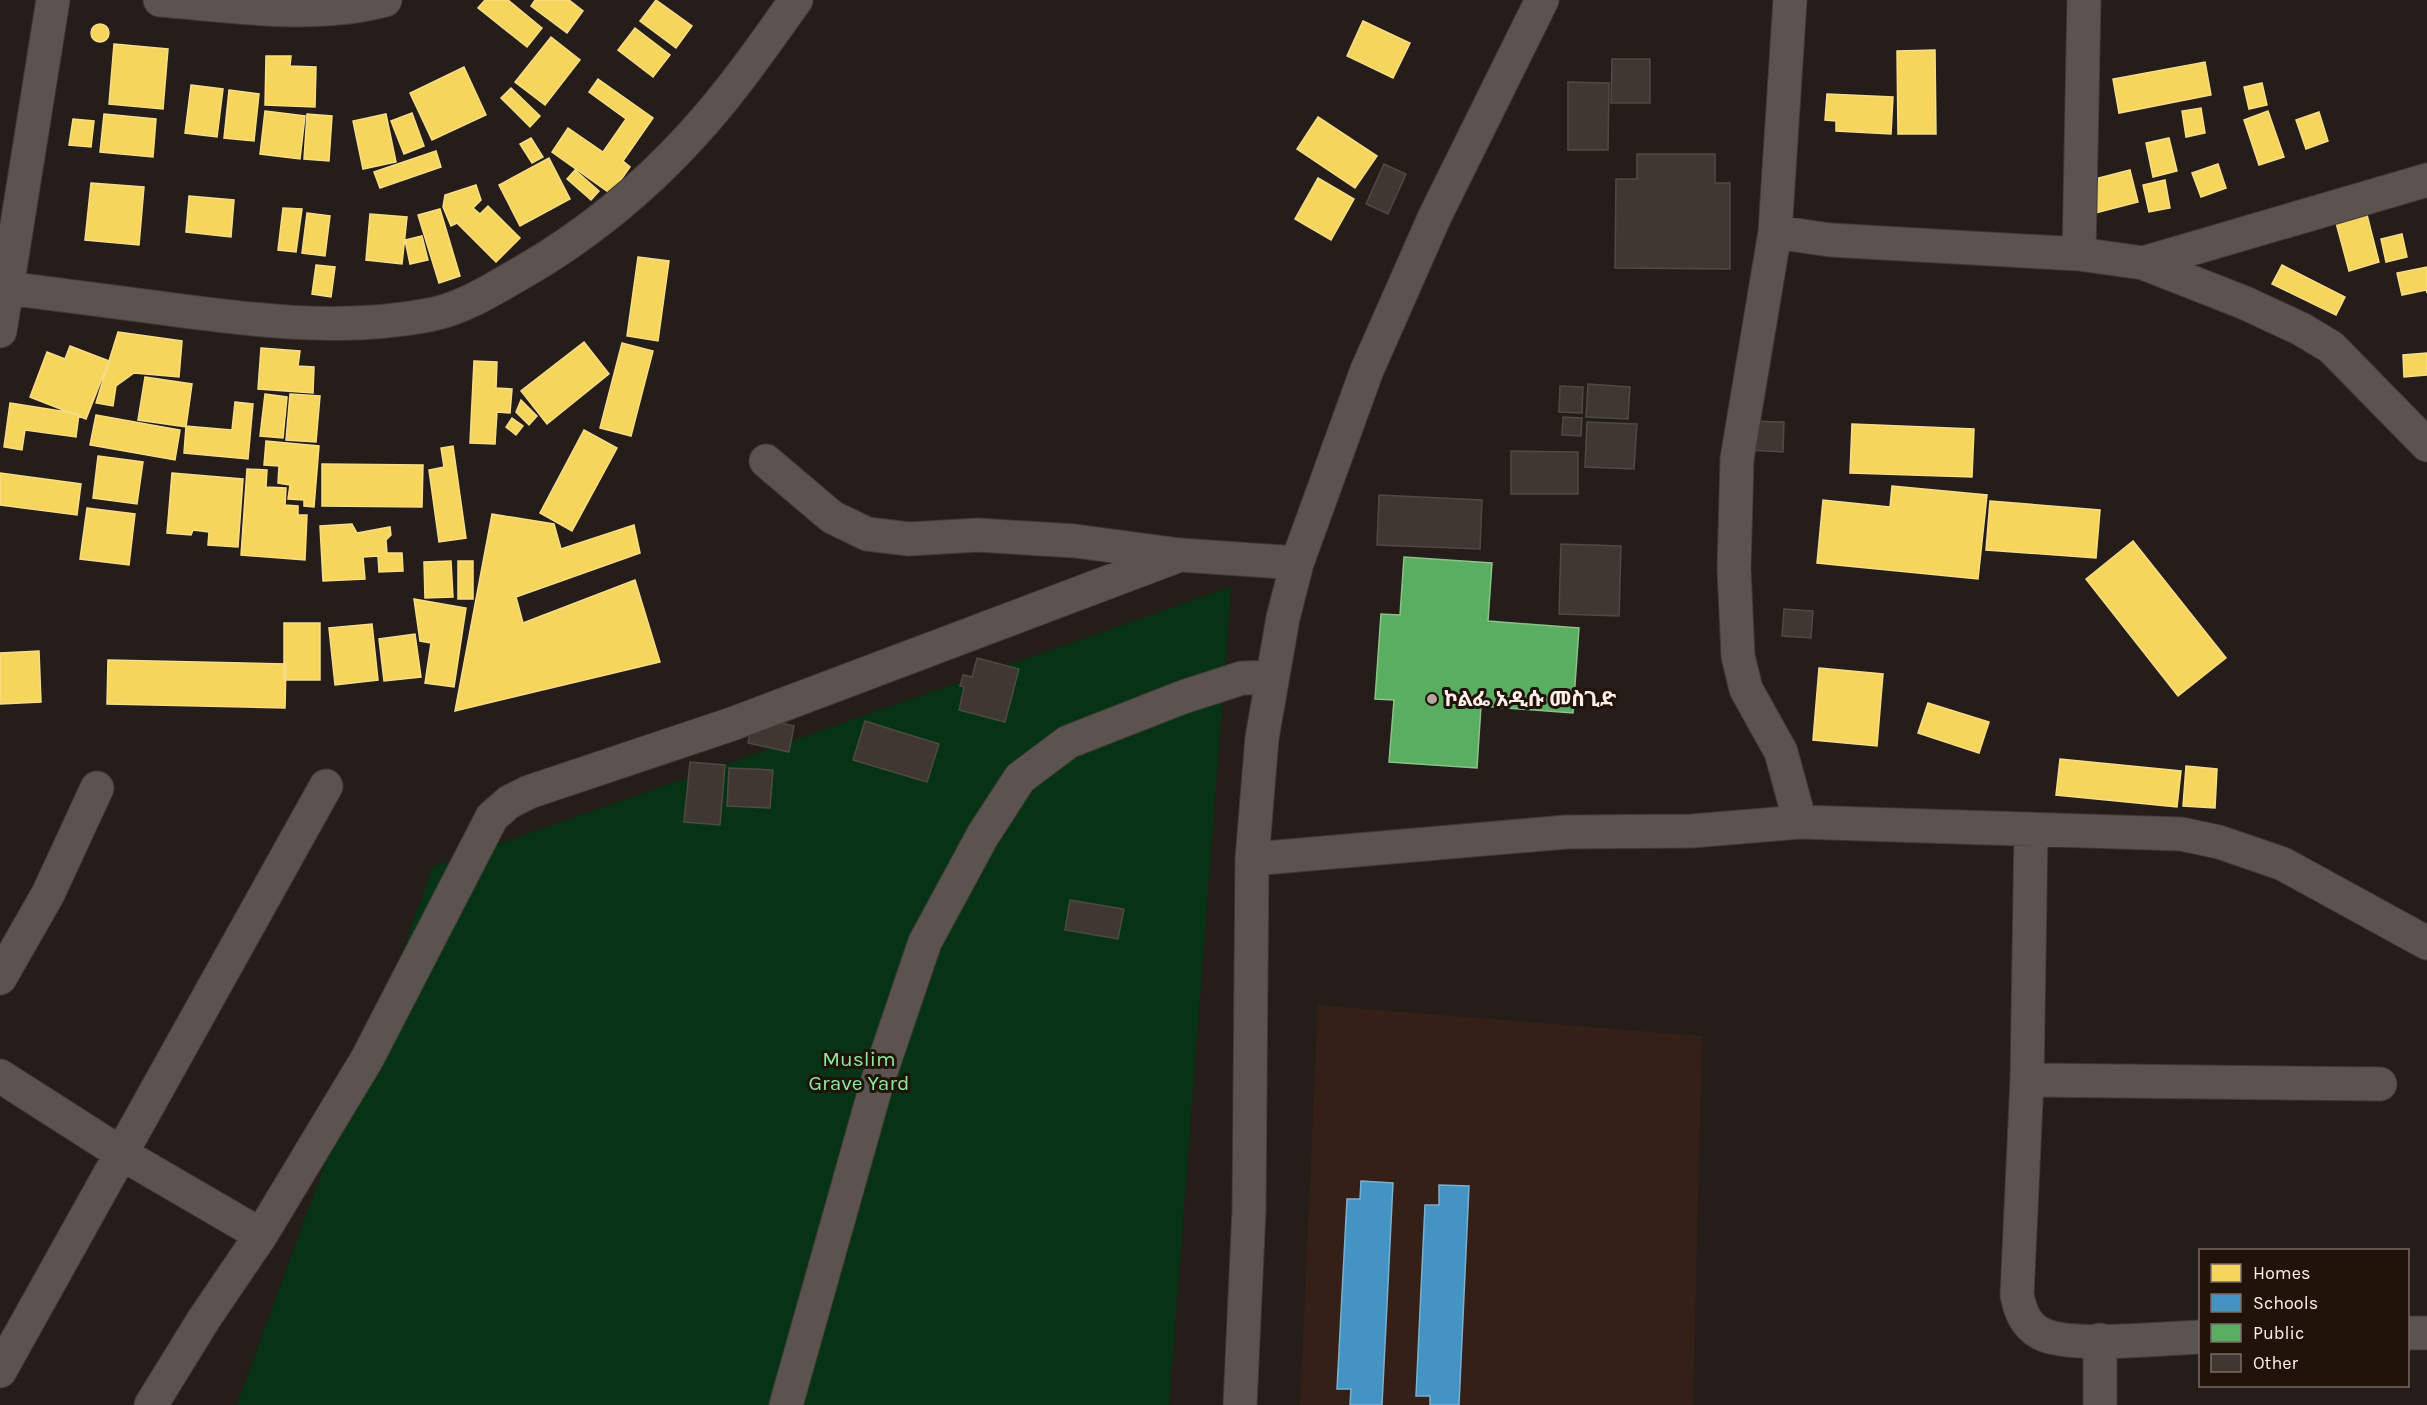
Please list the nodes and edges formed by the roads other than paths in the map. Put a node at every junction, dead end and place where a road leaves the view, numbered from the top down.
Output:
1 (52, 0) edge
2 (160, 0) edge
3 (385, 0) edge
4 (796, 0) edge
5 (1542, 0) edge
6 (1790, 0) edge
7 (2084, 0) edge
8 (344, 4) edge
9 (2427, 180) edge
10 (1775, 232) junction
11 (2079, 254) junction
12 (2143, 264) junction
13 (3, 287) edge
14 (0, 331) edge
15 (2425, 441) edge
16 (766, 461) dead end
17 (1180, 555) junction
18 (1297, 563) junction
19 (1271, 677) junction
20 (326, 786) dead end
21 (97, 788) dead end
22 (1800, 822) junction
23 (2031, 830) junction
24 (1252, 859) junction
25 (2427, 943) edge
26 (0, 978) edge
27 (0, 1076) edge
28 (2027, 1080) junction
29 (2380, 1084) dead end
30 (122, 1154) junction
31 (261, 1235) junction
32 (2409, 1333) edge
33 (2427, 1333) edge
34 (2199, 1336) edge
35 (2100, 1340) junction
36 (0, 1371) edge
37 (151, 1405) edge
38 (786, 1405) edge
39 (1240, 1405) edge
40 (2100, 1405) edge

1 - 13 street
2 - 8 street
3 - 8 street
4 - 13 street
5 - 18 street
6 - 10 street
7 - 11 street
9 - 12 street
10 - 11 street
10 - 22 street
11 - 12 street
12 - 15 street
13 - 14 street
16 - 17 street
17 - 18 street
17 - 31 street
18 - 19 street
19 - 24 street
19 - 38 street
20 - 30 street
21 - 26 street
22 - 23 street
22 - 24 street
23 - 25 street
23 - 28 street
24 - 39 street
27 - 30 street
28 - 29 street
28 - 35 street
30 - 31 street
30 - 36 street
31 - 37 street
32 - 33 street
34 - 35 street
35 - 40 street

